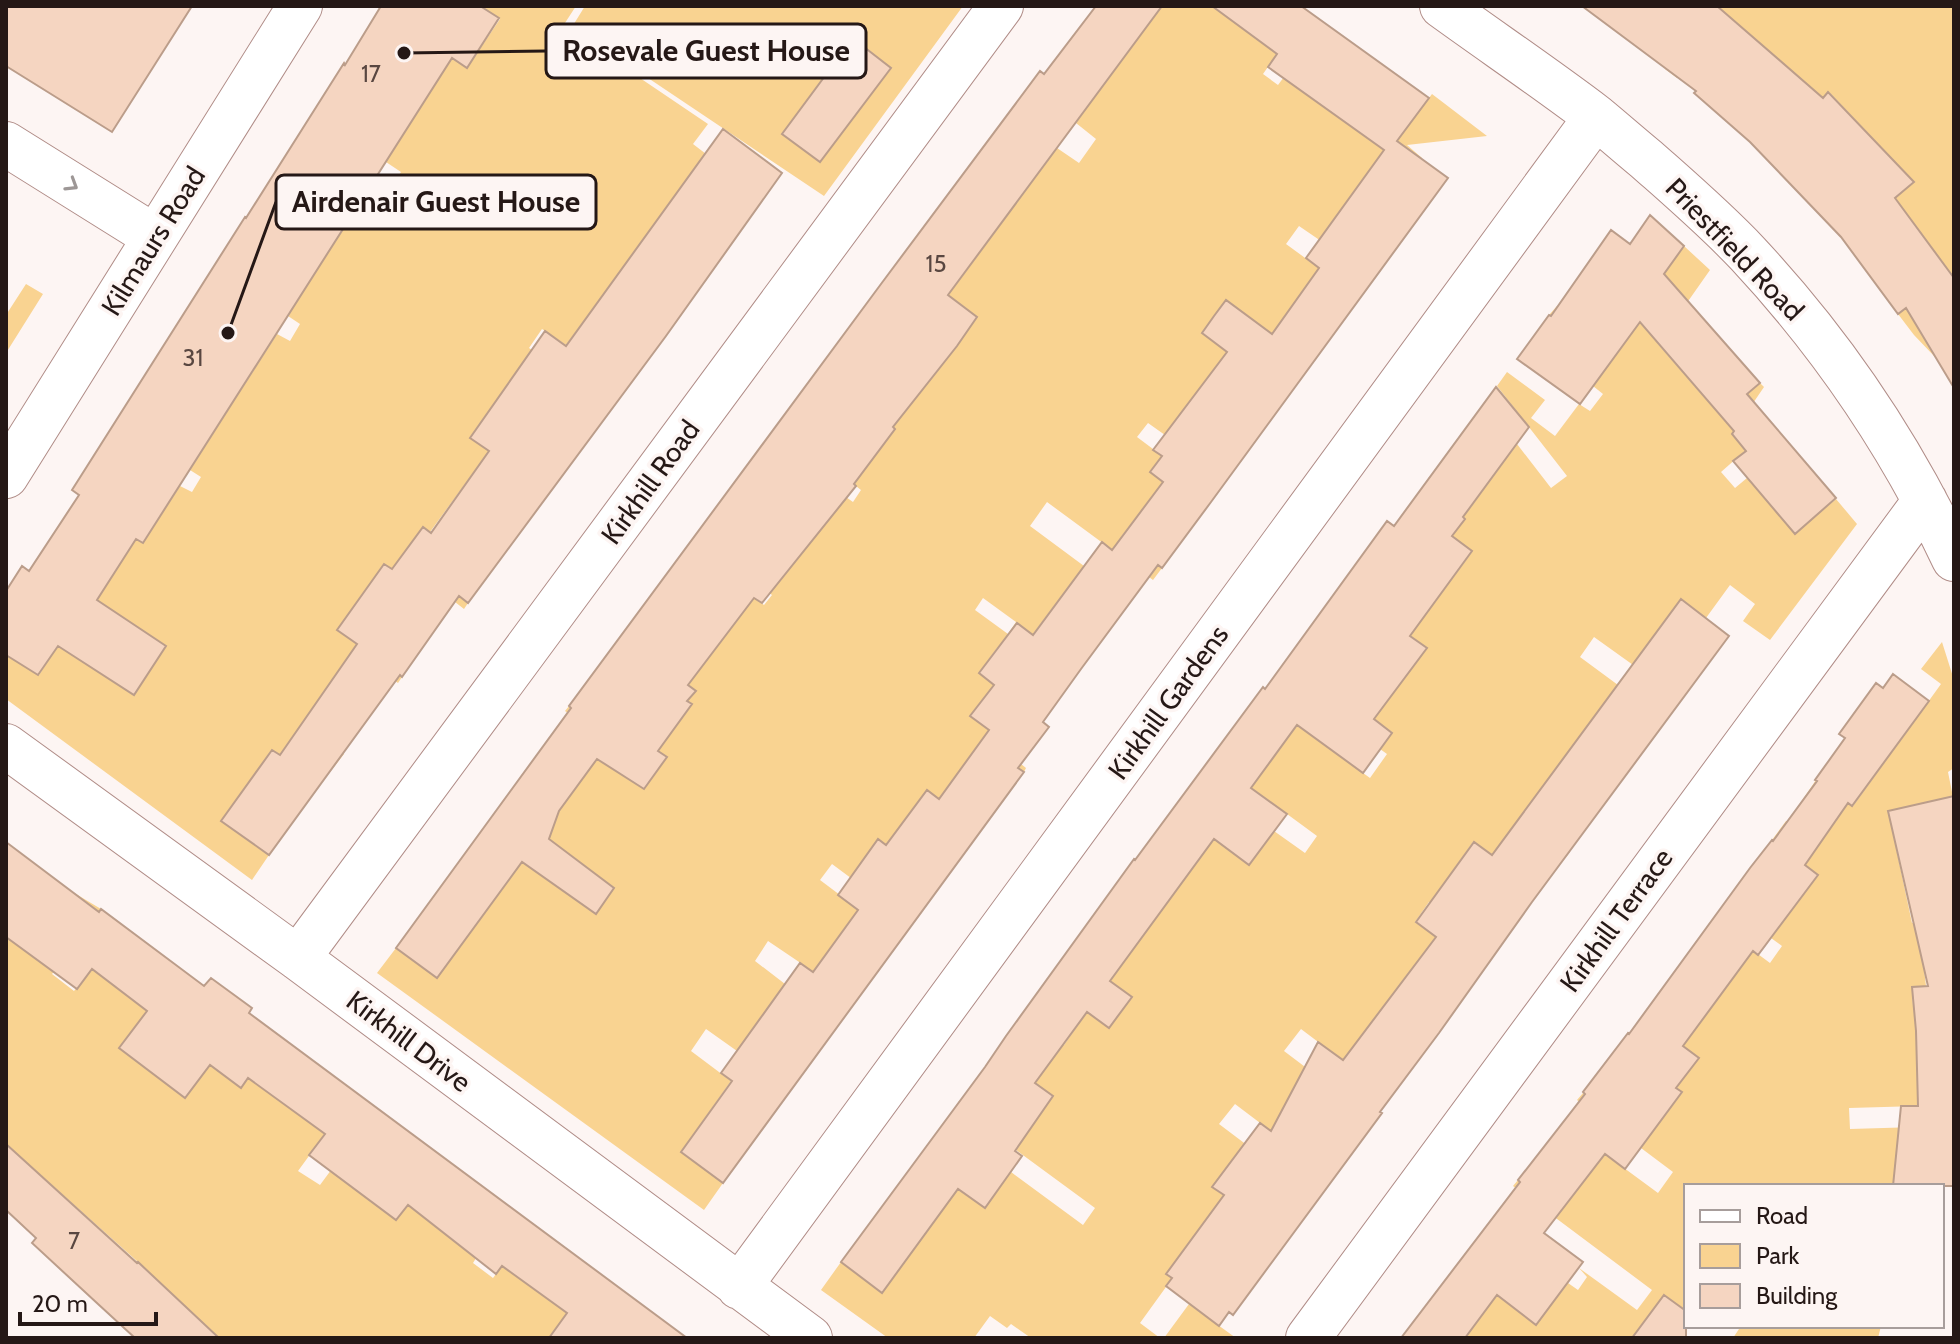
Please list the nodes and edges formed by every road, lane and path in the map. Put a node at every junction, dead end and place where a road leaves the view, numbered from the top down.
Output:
1 (300, 6) edge
2 (1001, 6) edge
3 (1442, 6) edge
4 (1596, 117) junction
5 (6, 144) edge
6 (155, 237) junction
7 (6, 476) edge
8 (1925, 501) junction
9 (1954, 559) edge
10 (6, 746) edge
11 (298, 958) junction
12 (739, 1287) junction
13 (810, 1338) edge
14 (1308, 1338) edge

1 - 6 street, Kilmaurs Road
2 - 11 street, Kirkhill Road
3 - 4 street, Priestfield Road
4 - 8 street, Priestfield Road
4 - 12 street, Kirkhill Gardens
5 -> 6 street
6 - 7 street, Kilmaurs Road
8 - 9 street, Priestfield Road
8 - 14 street, Kirkhill Terrace
10 - 11 street, Kirkhill Drive
11 - 12 street, Kirkhill Drive
12 - 13 street, Kirkhill Drive

